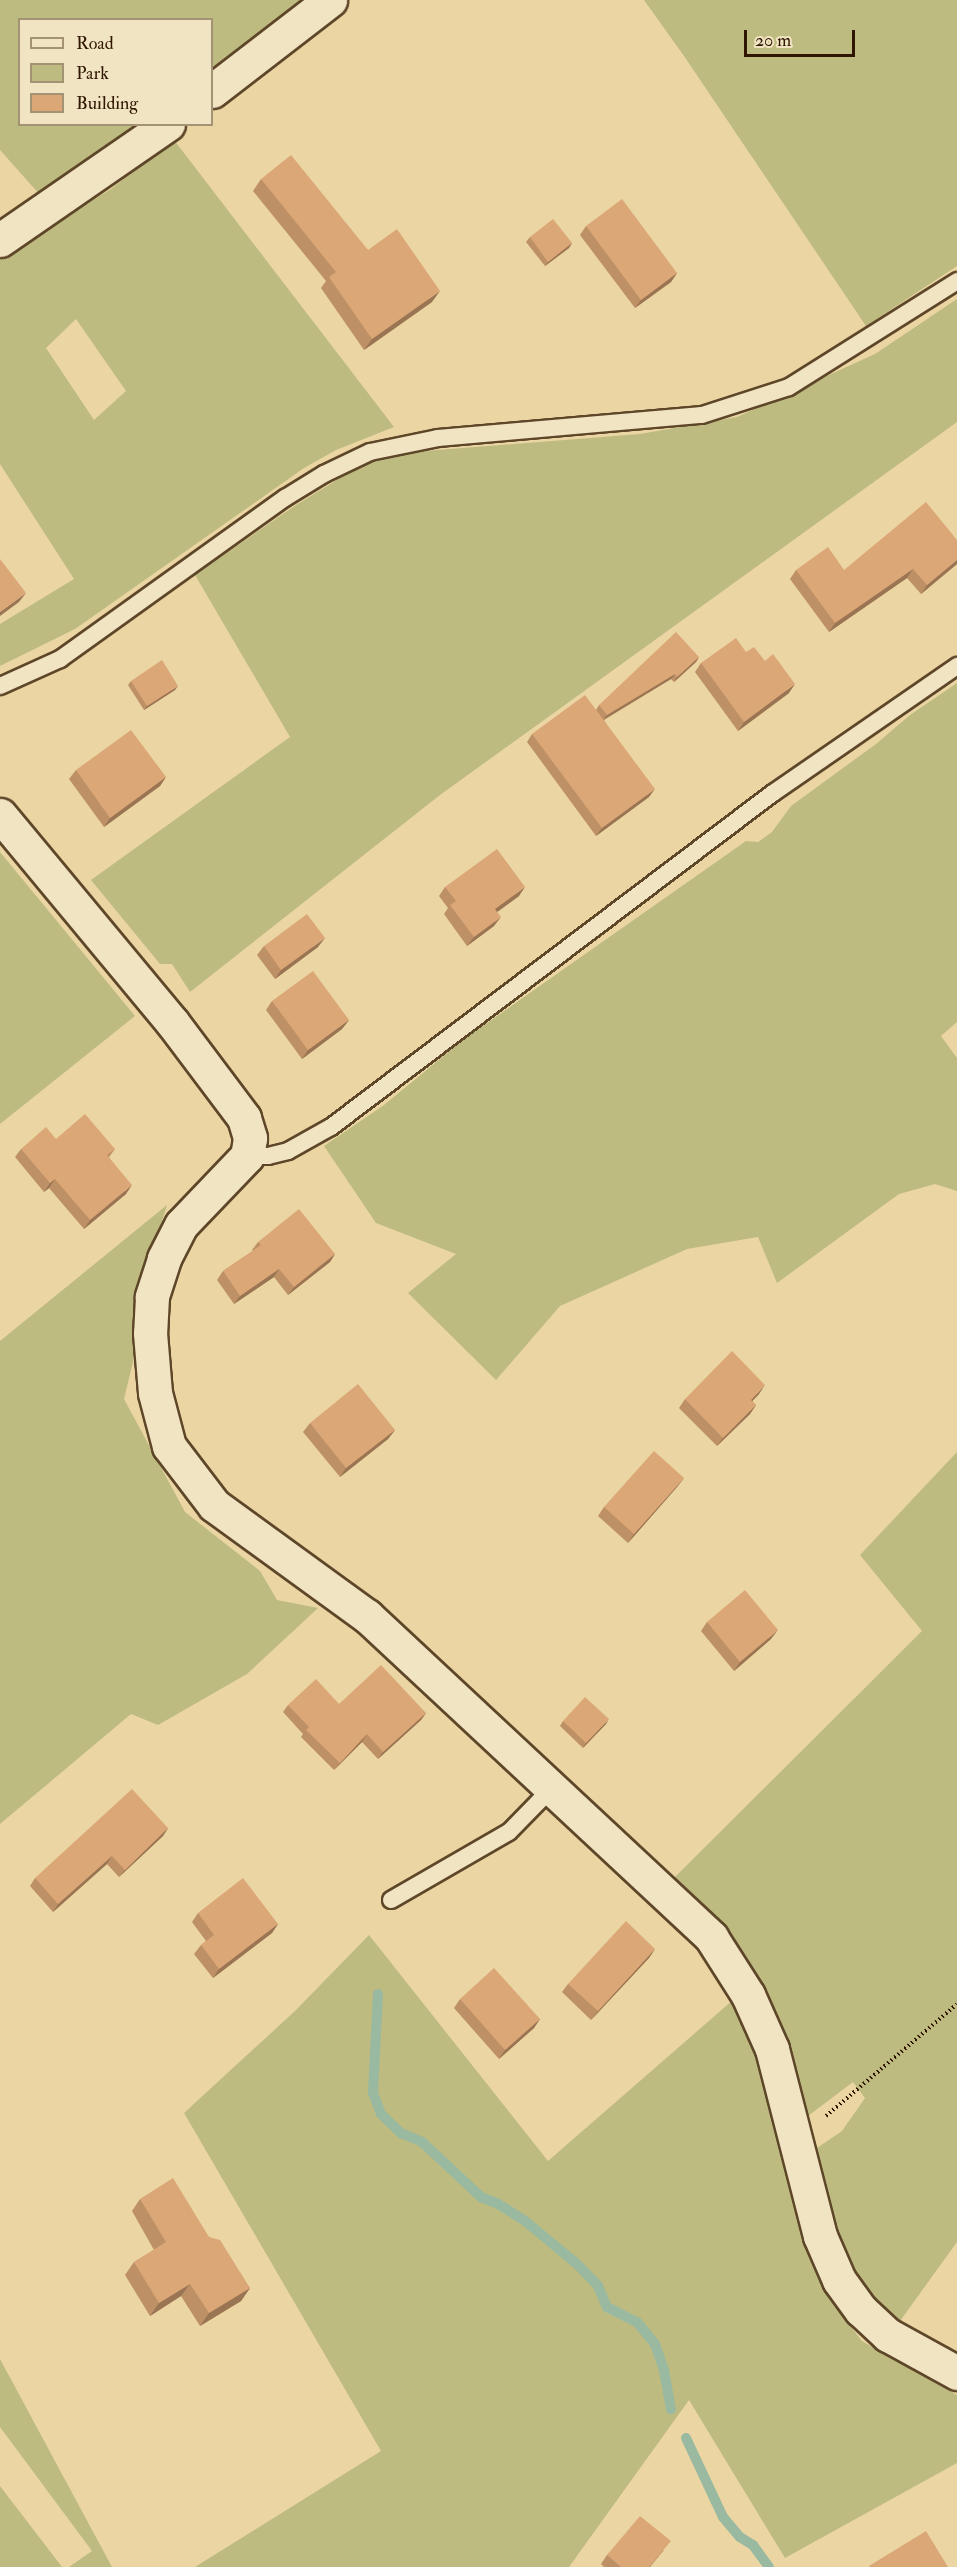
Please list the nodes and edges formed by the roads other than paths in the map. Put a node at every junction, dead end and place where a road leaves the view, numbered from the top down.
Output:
1 (330, 0) edge
2 (213, 90) edge
3 (165, 126) edge
4 (0, 240) edge
5 (957, 281) edge
6 (957, 666) edge
7 (0, 686) edge
8 (0, 815) edge
9 (247, 1156) junction
10 (552, 1788) junction
11 (391, 1900) dead end
12 (957, 2373) edge

1 - 2 street
3 - 4 street
5 - 7 lane
6 - 9 lane
8 - 9 street
9 - 10 street
10 - 11 lane
10 - 12 street

